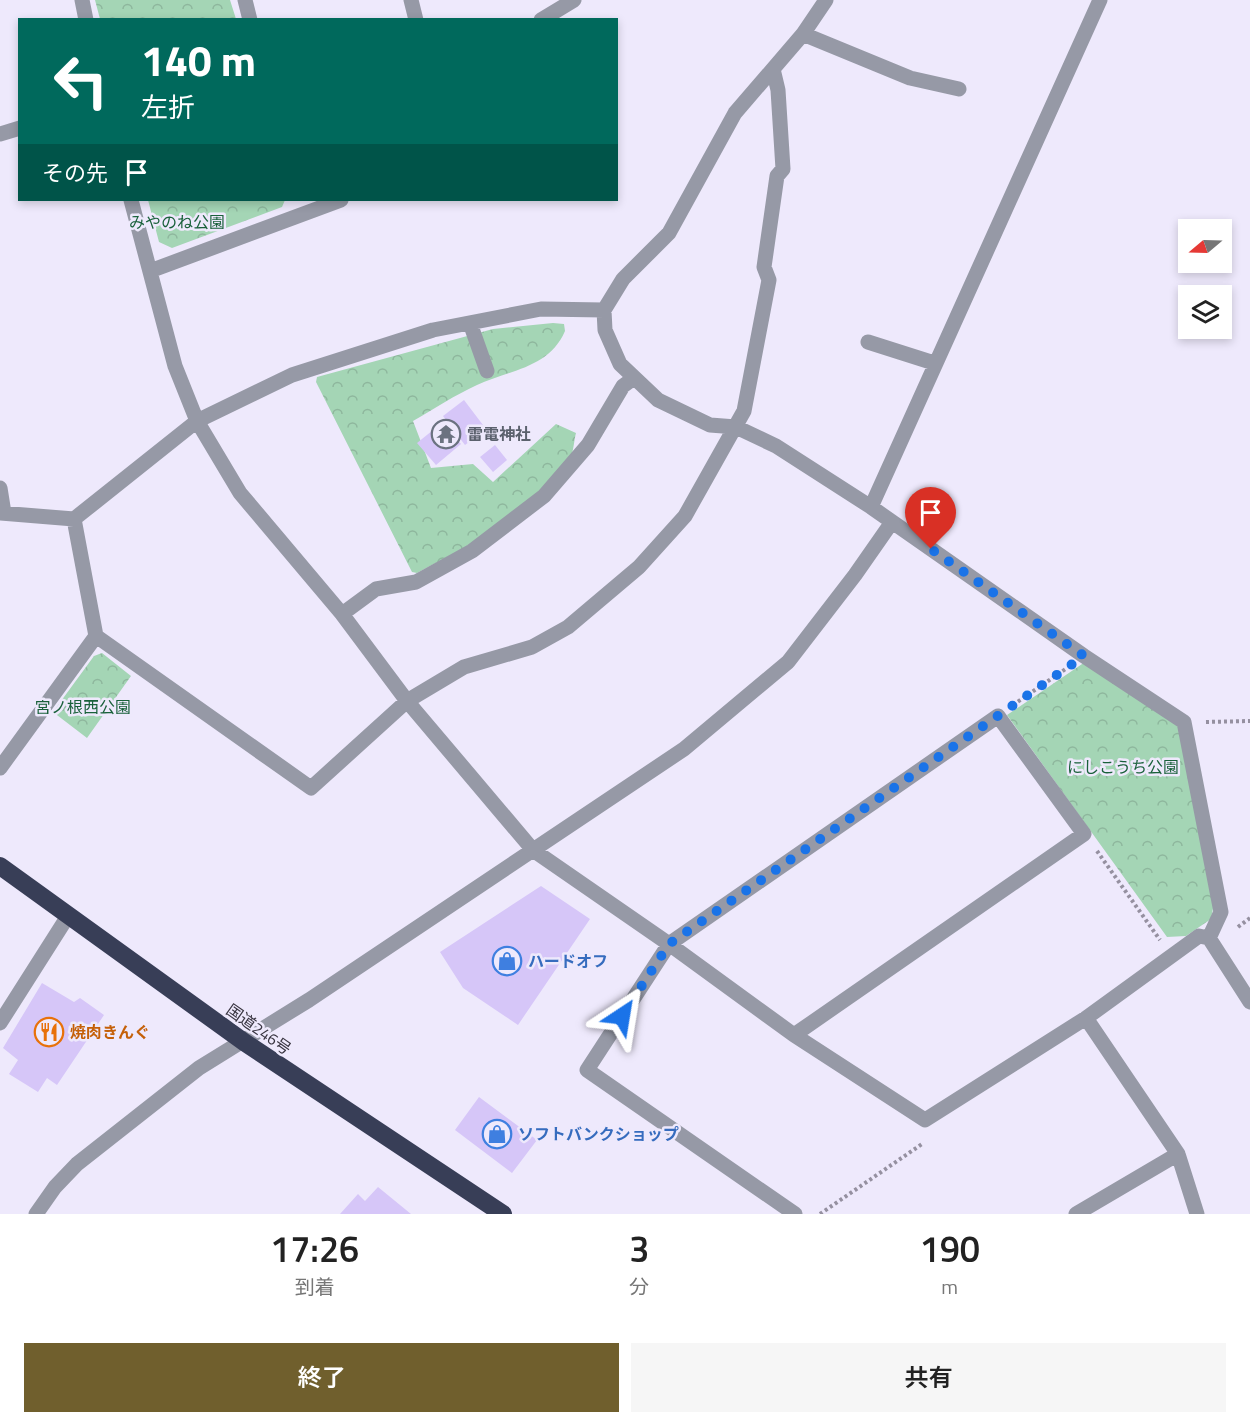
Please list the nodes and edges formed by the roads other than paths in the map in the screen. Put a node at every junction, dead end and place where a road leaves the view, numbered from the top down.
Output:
1 (82, 0) edge
2 (245, 0) edge
3 (411, 0) edge
4 (574, 0) edge
5 (826, 0) edge
6 (1100, 0) edge
7 (86, 18) edge
8 (250, 18) edge
9 (416, 18) edge
10 (544, 18) edge
11 (803, 34) junction
12 (773, 69) junction
13 (958, 89) dead end
14 (18, 129) edge
15 (0, 134) edge
16 (131, 201) edge
17 (335, 201) edge
18 (298, 207) edge
19 (150, 271) junction
20 (604, 310) junction
21 (470, 323) junction
22 (868, 342) dead end
23 (934, 363) junction
24 (487, 371) dead end
25 (634, 378) junction
26 (197, 421) junction
27 (736, 427) junction
28 (0, 488) edge
29 (871, 507) junction
30 (2, 513) edge
31 (74, 519) junction
32 (892, 522) junction
33 (342, 614) junction
34 (96, 636) junction
35 (407, 701) junction
36 (0, 768) edge
37 (533, 850) junction
38 (0, 866) edge
39 (68, 916) junction
40 (1209, 938) junction
41 (669, 944) junction
42 (1250, 1002) edge
43 (1086, 1018) junction
44 (0, 1023) edge
45 (794, 1035) junction
46 (244, 1042) junction
47 (1178, 1154) junction
48 (36, 1214) edge
49 (503, 1214) edge
50 (795, 1214) edge
51 (1076, 1214) edge
52 (1197, 1214) edge

1 - 7 street
2 - 8 street
3 - 9 street
4 - 10 street
5 - 11 street
6 - 23 street
11 - 12 street
11 - 13 street
12 - 20 street
12 - 27 street
14 - 15 street
16 - 19 street
17 - 18 street
18 - 19 street
19 - 26 street
20 - 21 street
20 - 25 street
21 - 24 street
21 - 26 street
22 - 23 street
23 - 29 street
25 - 27 street
25 - 33 street
26 - 31 street
26 - 33 street
27 - 29 street
27 - 35 street
28 - 30 street
29 - 32 street
30 - 31 street
31 - 34 street
32 - 37 street
32 - 40 street
33 - 35 street
34 - 35 street
34 - 36 street
35 - 37 street
37 - 41 street
37 - 46 street
38 - 39 highway, 国道246号
39 - 44 street
39 - 46 highway, 国道246号
40 - 42 street
40 - 43 street
41 - 45 street
41 - 45 street
41 - 50 street
43 - 45 street
43 - 47 street
46 - 48 street
46 - 49 highway, 国道246号
47 - 51 street
47 - 52 street

